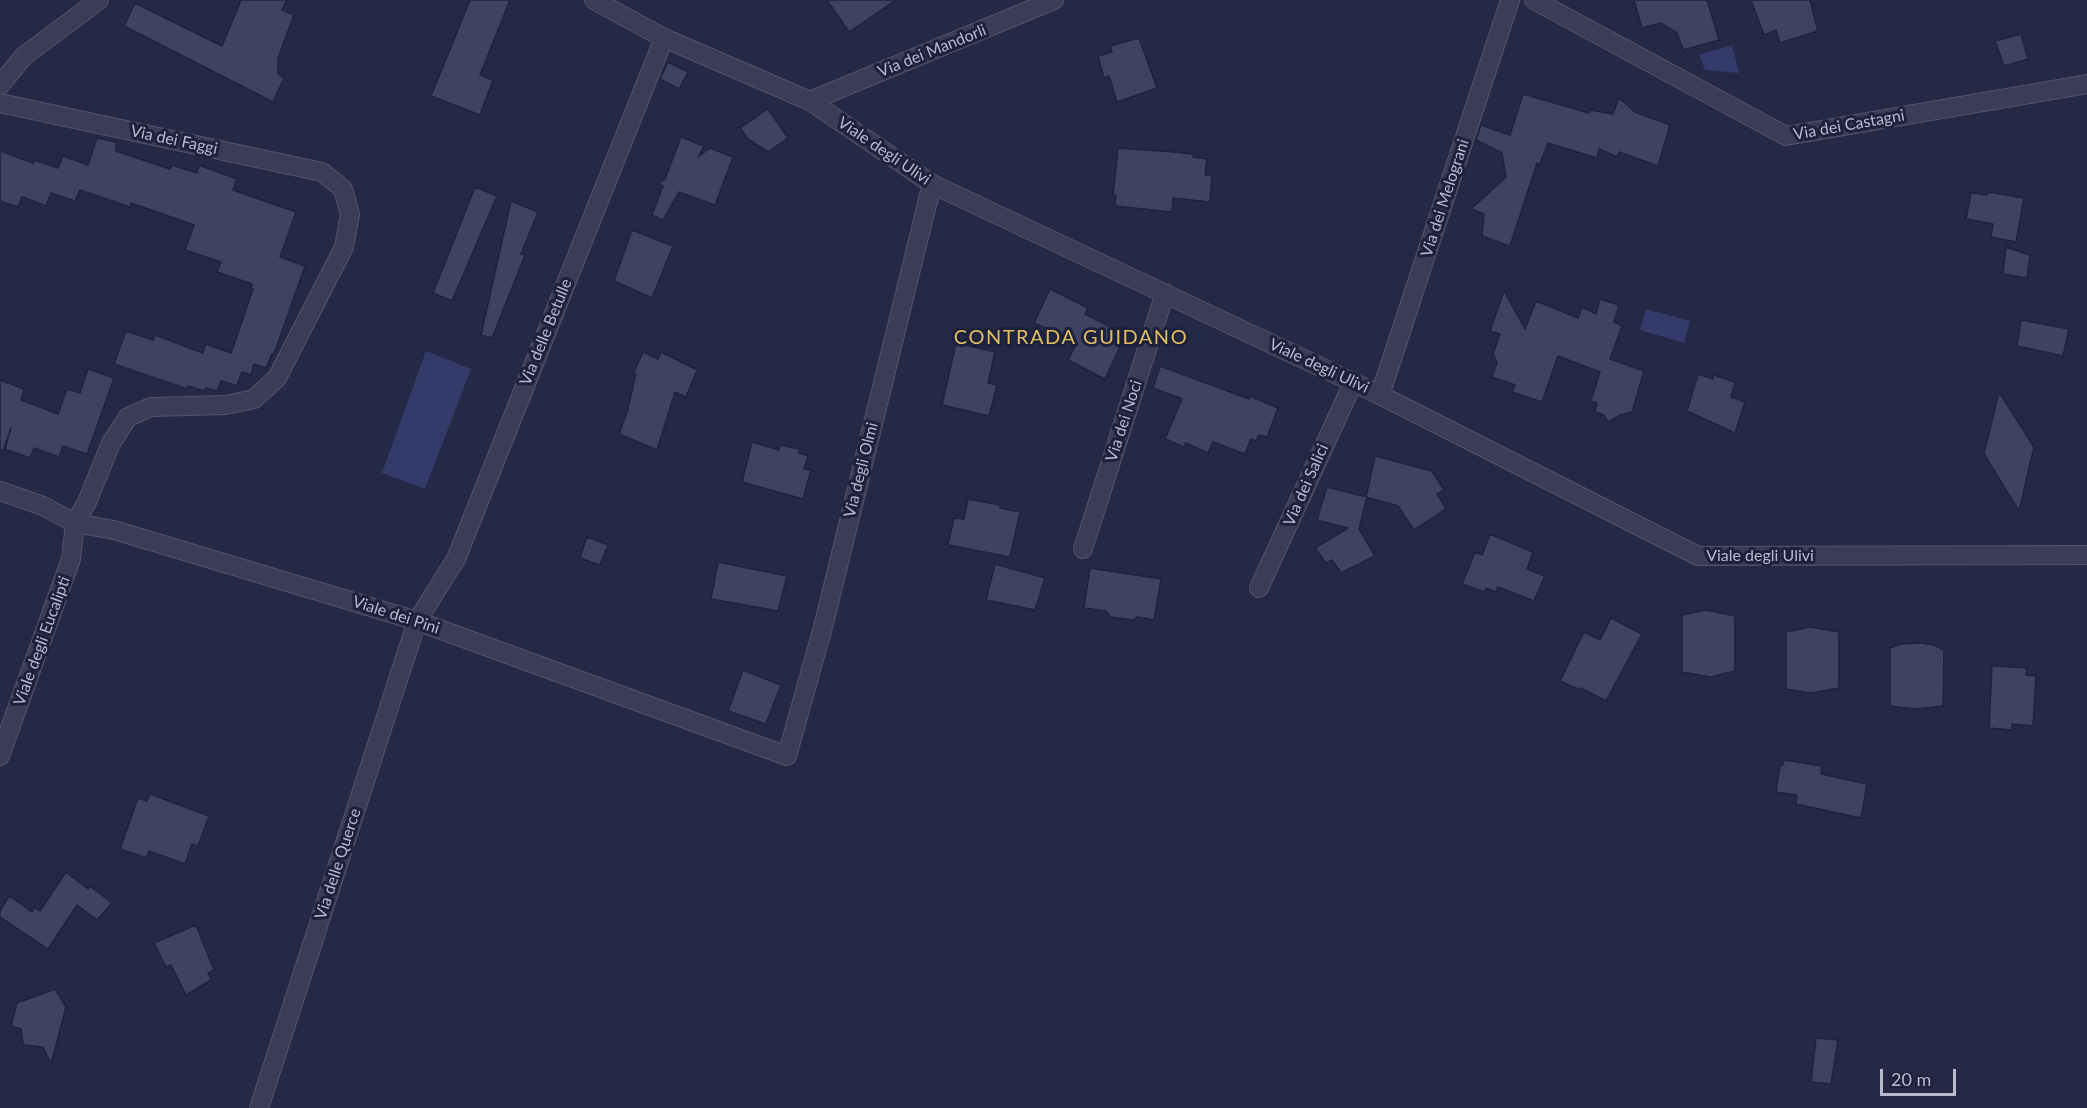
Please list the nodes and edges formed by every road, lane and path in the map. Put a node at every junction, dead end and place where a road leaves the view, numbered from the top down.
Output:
1 (99, 0) edge
2 (594, 0) edge
3 (1054, 0) edge
4 (1510, 0) edge
5 (1534, 0) edge
6 (664, 38) junction
7 (2087, 84) edge
8 (0, 85) edge
9 (810, 101) junction
10 (0, 103) edge
11 (932, 184) junction
12 (1165, 294) junction
13 (1353, 383) junction
14 (1380, 395) junction
15 (0, 492) edge
16 (75, 523) junction
17 (1083, 549) dead end
18 (2087, 555) edge
19 (1259, 588) dead end
20 (417, 621) junction
21 (0, 756) edge
22 (787, 756) joint
23 (259, 1108) edge

1 - 8 street
2 - 6 street, Viale degli Ulivi
3 - 9 street, Via dei Mandorli
4 - 14 street, Via dei Melograni
5 - 7 street, Via dei Castagni
6 - 9 street, Viale degli Ulivi
6 - 20 street, Via delle Betulle
9 - 11 street, Viale degli Ulivi
10 - 16 street, Via dei Faggi
11 - 12 street, Viale degli Ulivi
11 - 22 street, Via degli Olmi
12 - 13 street, Viale degli Ulivi
12 - 17 street, Via dei Noci
13 - 14 street, Viale degli Ulivi
13 - 19 street, Via dei Salici
14 - 18 street, Viale degli Ulivi
15 - 16 street, Viale dei Pini
16 - 20 street, Viale dei Pini
16 - 21 street, Viale degli Eucalipti
20 - 22 street, Viale dei Pini
20 - 23 street, Via delle Querce

